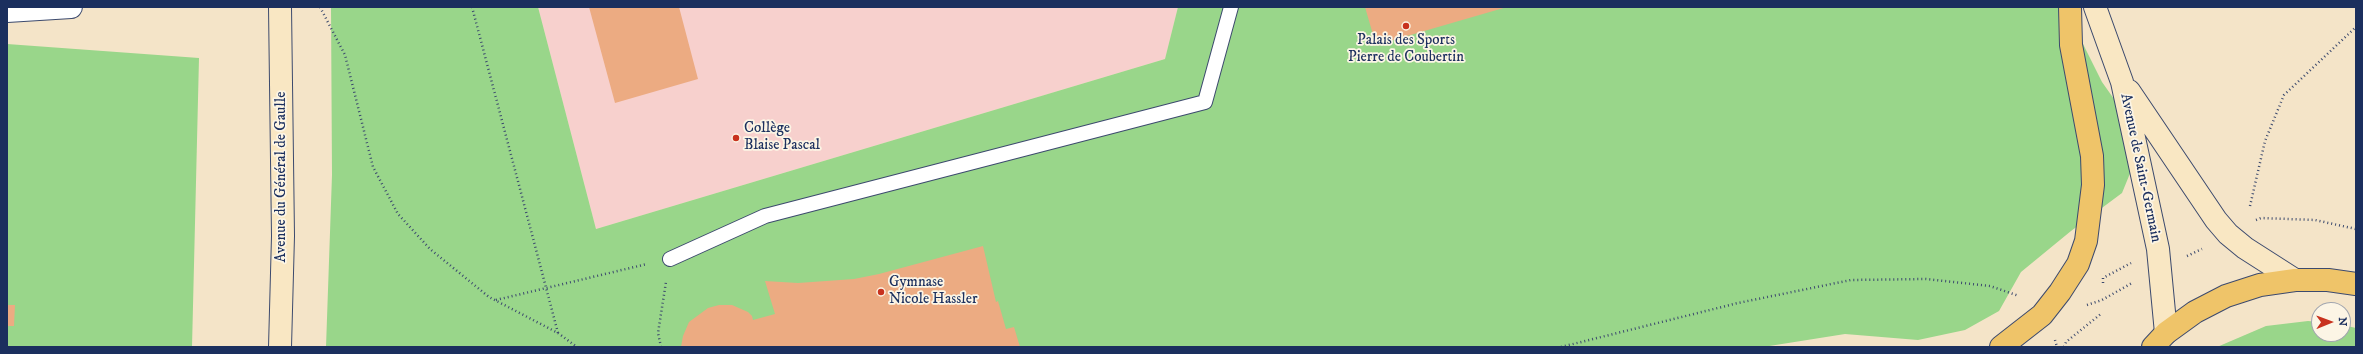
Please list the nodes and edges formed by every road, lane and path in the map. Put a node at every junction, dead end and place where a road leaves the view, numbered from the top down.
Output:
1 (71, 7) edge
2 (280, 7) edge
3 (320, 7) edge
4 (472, 7) edge
5 (1231, 7) edge
6 (2070, 7) edge
7 (2096, 7) edge
8 (7, 10) edge
9 (2356, 27) edge
10 (2122, 82) junction
11 (2250, 206) dead end
12 (2356, 229) edge
13 (2228, 234) junction
14 (670, 259) junction
15 (2133, 261) dead end
16 (2161, 268) junction
17 (2295, 280) junction
18 (2103, 283) dead end
19 (2356, 284) edge
20 (546, 287) junction
21 (2055, 298) junction
22 (496, 300) junction
23 (2102, 313) dead end
24 (558, 333) junction
25 (2160, 340) edge
26 (280, 347) edge
27 (577, 347) edge
28 (661, 347) edge
29 (1561, 347) edge
30 (2001, 347) edge
31 (2064, 347) edge

1 - 8 street
2 - 26 main road, Avenue du Général de Gaulle
3 - 22 path
4 - 20 path
5 - 14 lane
6 - 21 main road
7 - 10 main road, Avenue de Saint-Germain
9 - 11 path
10 - 13 main road
10 - 16 main road, Avenue de Saint-Germain
12 - 13 path
13 - 16 path
13 - 17 main road
14 - 20 path
14 - 28 path
15 - 18 path
16 - 21 path
16 - 25 main road, Avenue de Saint-Germain
17 - 19 main road
17 - 25 main road
20 - 22 path
20 - 24 path
21 - 29 path
21 - 30 main road
22 - 24 path
23 - 31 path
24 - 27 path

